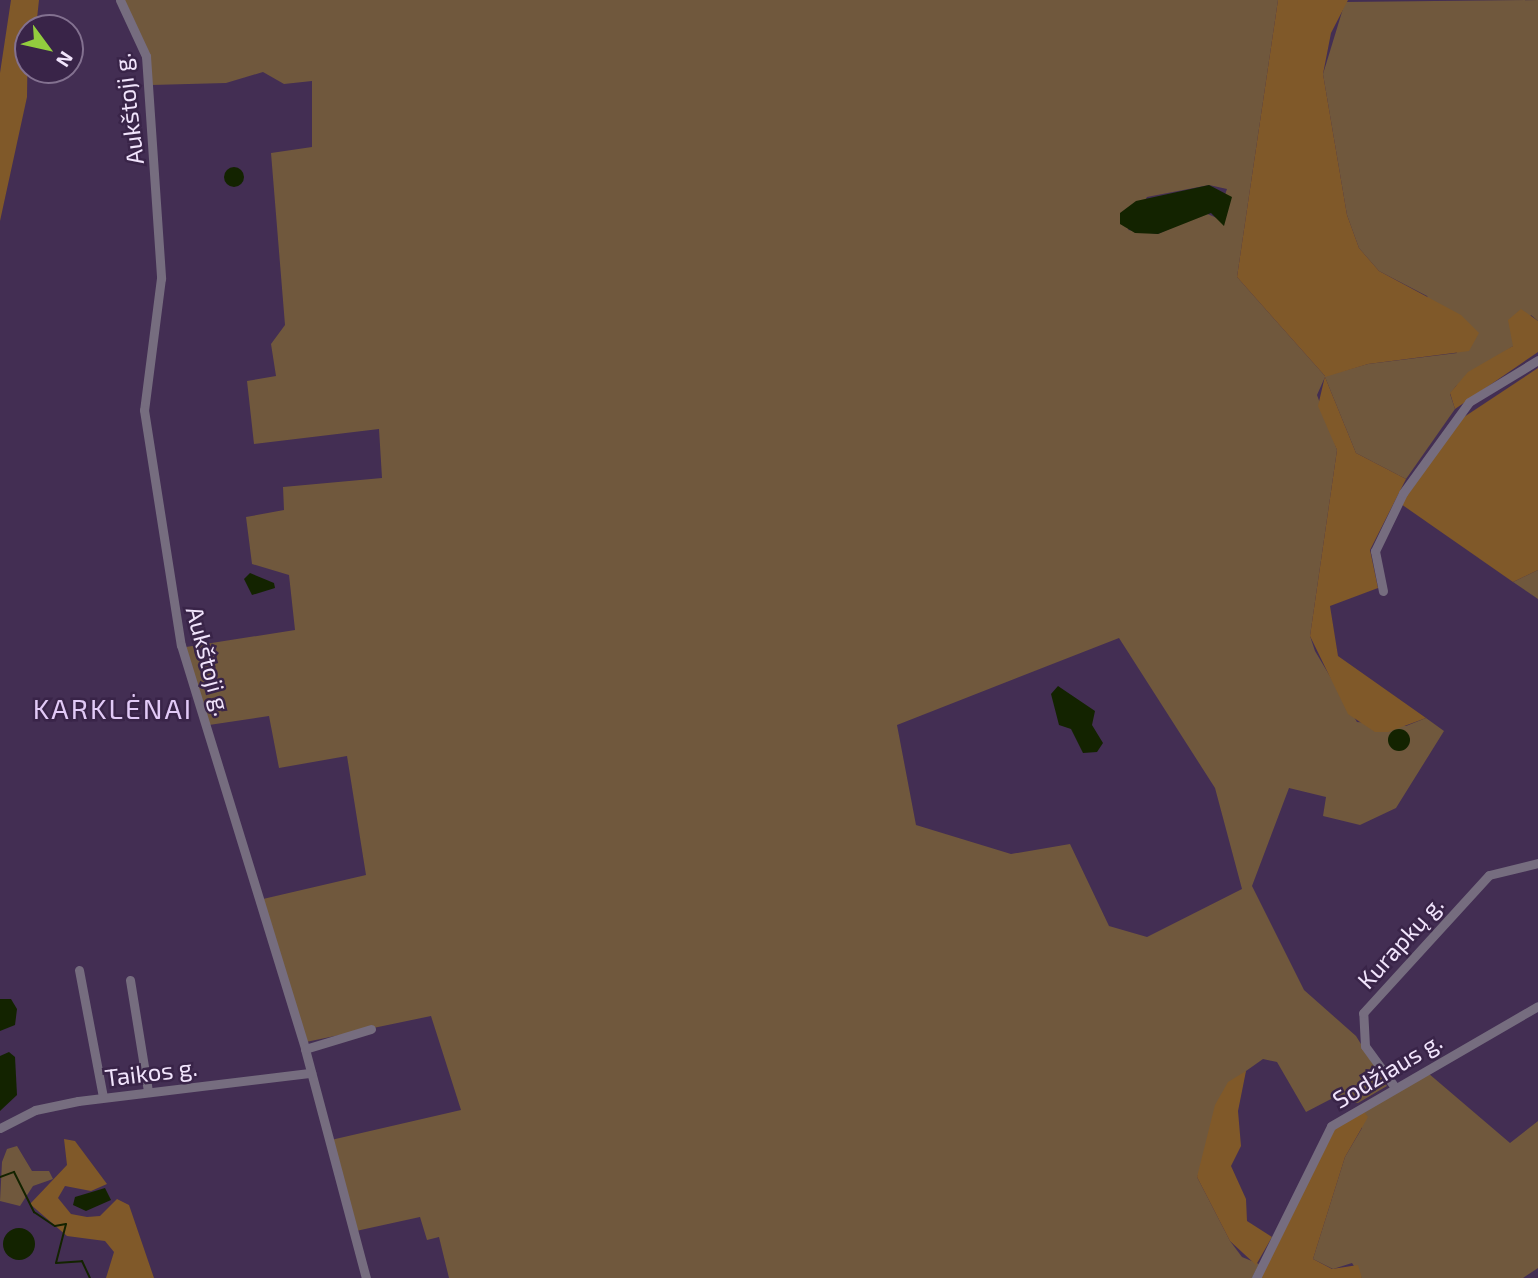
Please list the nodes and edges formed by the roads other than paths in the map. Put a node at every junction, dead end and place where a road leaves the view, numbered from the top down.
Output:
1 (120, 0) edge
2 (1538, 360) edge
3 (1383, 591) dead end
4 (1538, 863) edge
5 (79, 971) dead end
6 (130, 980) dead end
7 (1538, 1006) edge
8 (371, 1029) dead end
9 (305, 1049) junction
10 (311, 1073) junction
11 (1394, 1086) junction
12 (148, 1091) junction
13 (103, 1097) junction
14 (0, 1128) edge
15 (366, 1278) edge
16 (1256, 1278) edge

1 - 9 street, Aukštoji g.
2 - 3 street
4 - 11 street, Kurapkų g.
5 - 13 street
6 - 12 street
7 - 11 street, Sodžiaus g.
8 - 9 street
9 - 10 street, Aukštoji g.
10 - 12 street, Taikos g.
10 - 15 street, Aukštoji g.
11 - 16 street, Sodžiaus g.
12 - 13 street, Taikos g.
13 - 14 street, Taikos g.

